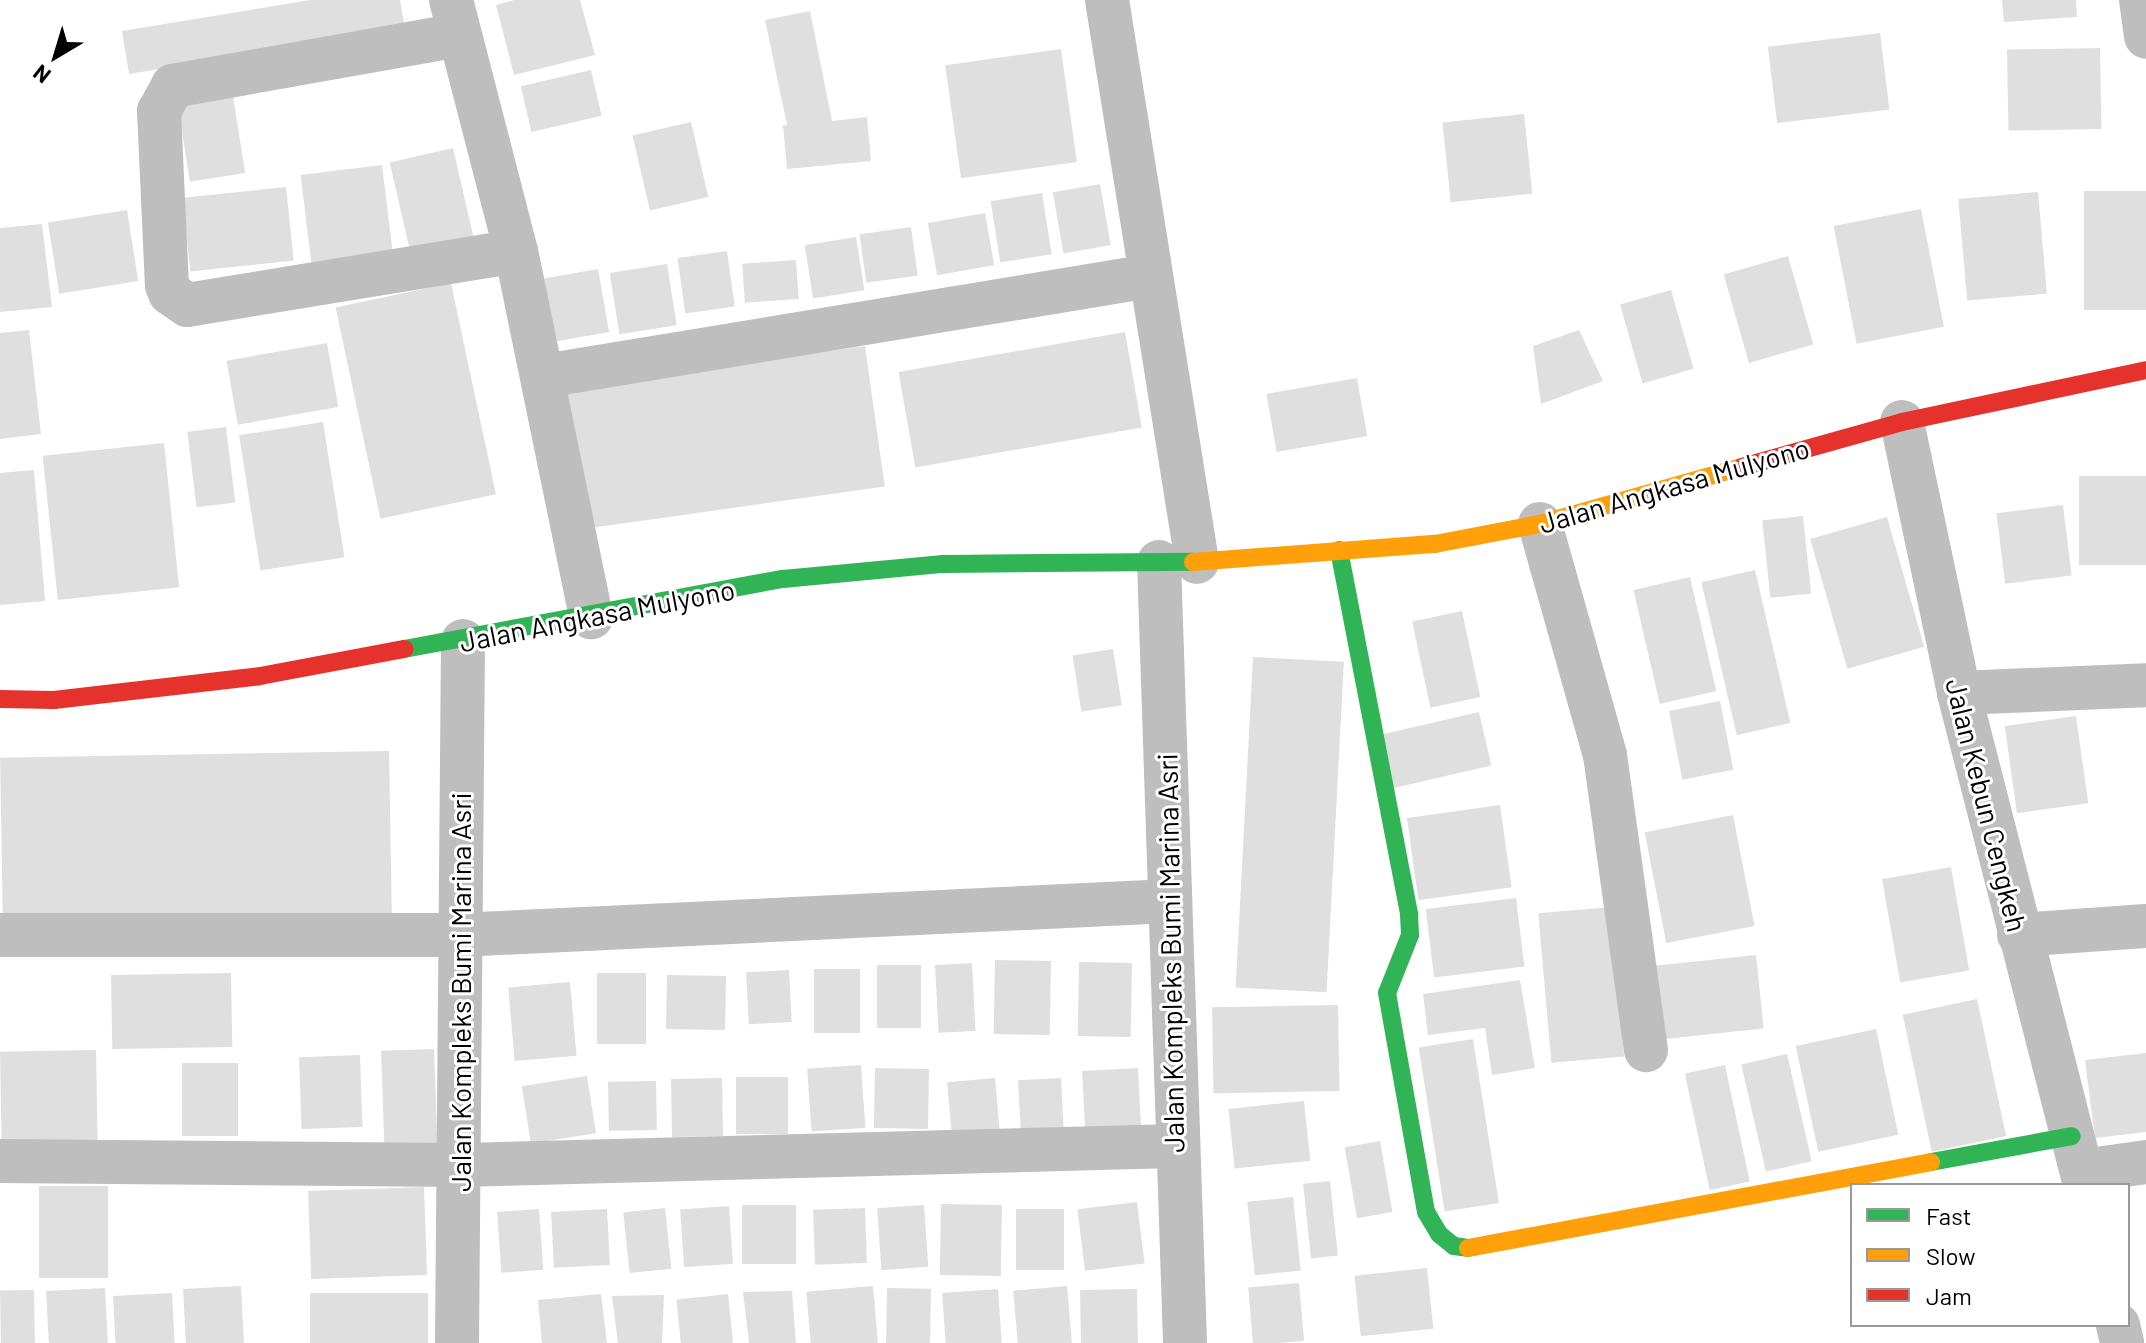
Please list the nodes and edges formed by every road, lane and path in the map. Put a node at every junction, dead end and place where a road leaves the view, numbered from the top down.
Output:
1 (1107, 0) edge
2 (2141, 0) edge
3 (455, 18) edge
4 (2146, 37) edge
5 (516, 251) junction
6 (1150, 276) junction
7 (2146, 370) edge
8 (544, 376) junction
9 (1902, 422) junction
10 (1540, 524) junction
11 (1339, 550) junction
12 (1178, 562) junction
13 (591, 617) junction
14 (463, 641) junction
15 (2146, 685) edge
16 (1959, 693) junction
17 (0, 699) edge
18 (1170, 901) junction
19 (2146, 926) edge
20 (0, 935) edge
21 (458, 935) junction
22 (2019, 935) junction
23 (1646, 1050) dead end
24 (1175, 1146) junction
25 (0, 1161) edge
26 (2146, 1162) edge
27 (2080, 1164) edge
28 (460, 1165) junction
29 (1942, 1183) edge
30 (1850, 1196) edge
31 (457, 1343) edge
32 (1185, 1343) edge

1 - 6 street
2 - 4 street
3 - 5 street
3 - 5 street
5 - 8 street
6 - 8 street
6 - 12 street
7 - 9 main road, Jalan Angkasa Mulyono
8 - 13 street
9 - 10 main road, Jalan Angkasa Mulyono
9 - 16 street, Jalan Kebun Cengkeh
10 - 11 main road, Jalan Angkasa Mulyono
10 - 23 street
11 - 12 main road, Jalan Angkasa Mulyono
11 - 30 main road
12 - 13 main road, Jalan Angkasa Mulyono
12 - 18 street, Jalan Kompleks Bumi Marina Asri
13 - 14 main road, Jalan Angkasa Mulyono
14 - 17 main road, Jalan Angkasa Mulyono
14 - 21 street, Jalan Kompleks Bumi Marina Asri
15 - 16 street
16 - 22 street, Jalan Kebun Cengkeh
18 - 21 street
18 - 24 street, Jalan Kompleks Bumi Marina Asri
19 - 22 street
20 - 21 street
21 - 28 street, Jalan Kompleks Bumi Marina Asri
22 - 27 street, Jalan Kebun Cengkeh
24 - 28 street
24 - 32 street, Jalan Kompleks Bumi Marina Asri
25 - 28 street
26 - 27 street
27 - 29 main road
28 - 31 street, Jalan Kompleks Bumi Marina Asri

